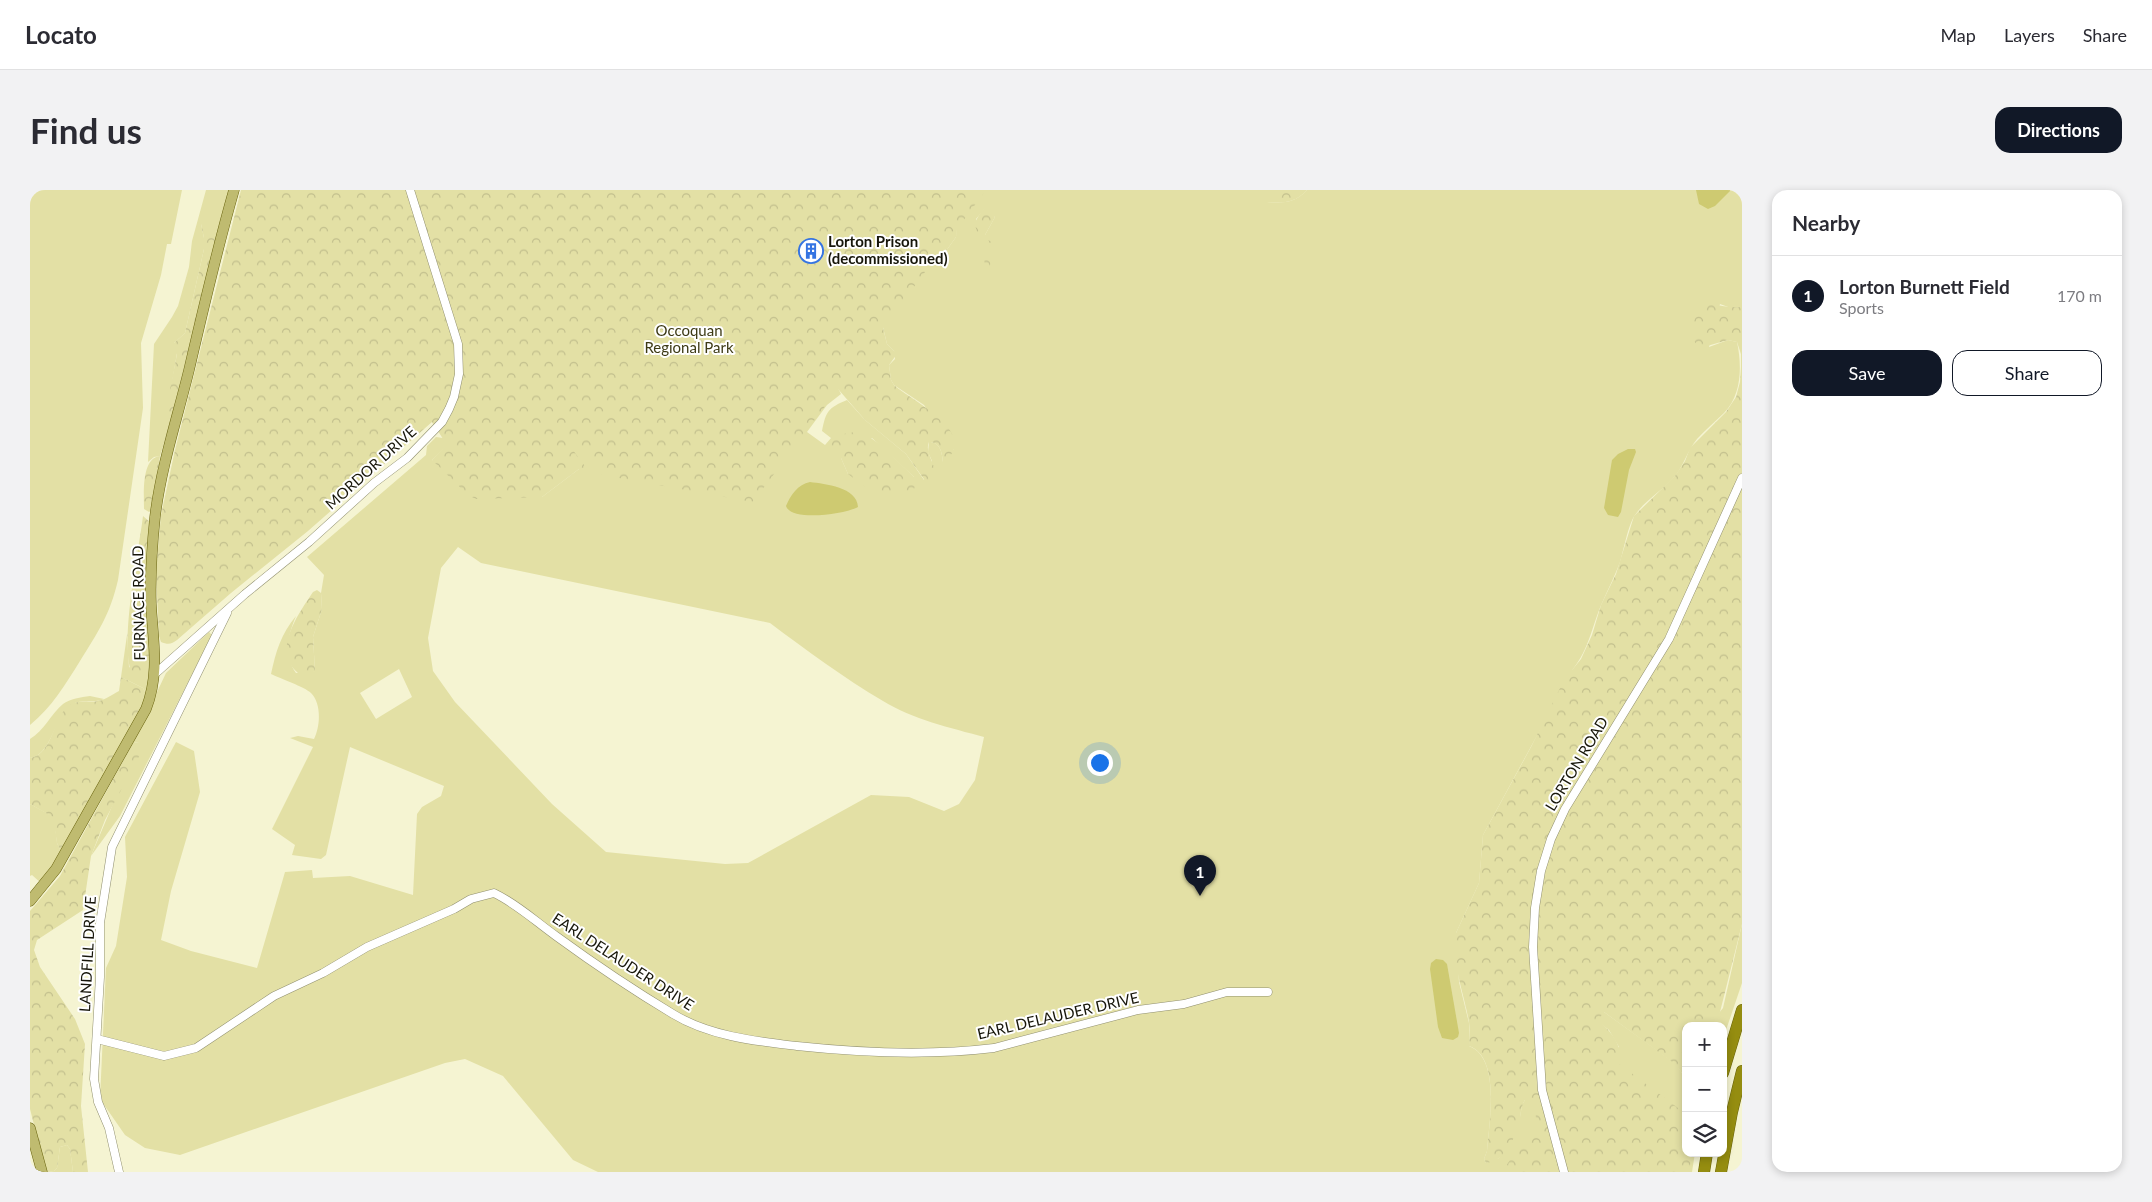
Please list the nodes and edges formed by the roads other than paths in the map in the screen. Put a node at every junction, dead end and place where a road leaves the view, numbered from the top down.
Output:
1 (234, 190) edge
2 (410, 190) edge
3 (1742, 478) edge
4 (228, 611) junction
5 (156, 672) junction
6 (30, 902) edge
7 (1268, 992) dead end
8 (1742, 1010) edge
9 (97, 1038) junction
10 (1725, 1067) edge
11 (1742, 1072) edge
12 (30, 1128) edge
13 (1706, 1157) edge
14 (42, 1172) edge
15 (119, 1172) edge
16 (1564, 1172) edge
17 (1704, 1172) edge
18 (1721, 1172) edge

1 - 5 main road, FURNACE ROAD
2 - 4 street, MORDOR DRIVE
3 - 16 street, LORTON ROAD
4 - 5 street, MORDOR DRIVE
4 - 9 street, LANDFILL DRIVE
5 - 6 main road, FURNACE ROAD
7 - 9 street, EARL DELAUDER DRIVE
8 - 10 highway
9 - 15 street, LANDFILL DRIVE
11 - 18 highway
12 - 14 main road
13 - 17 highway

